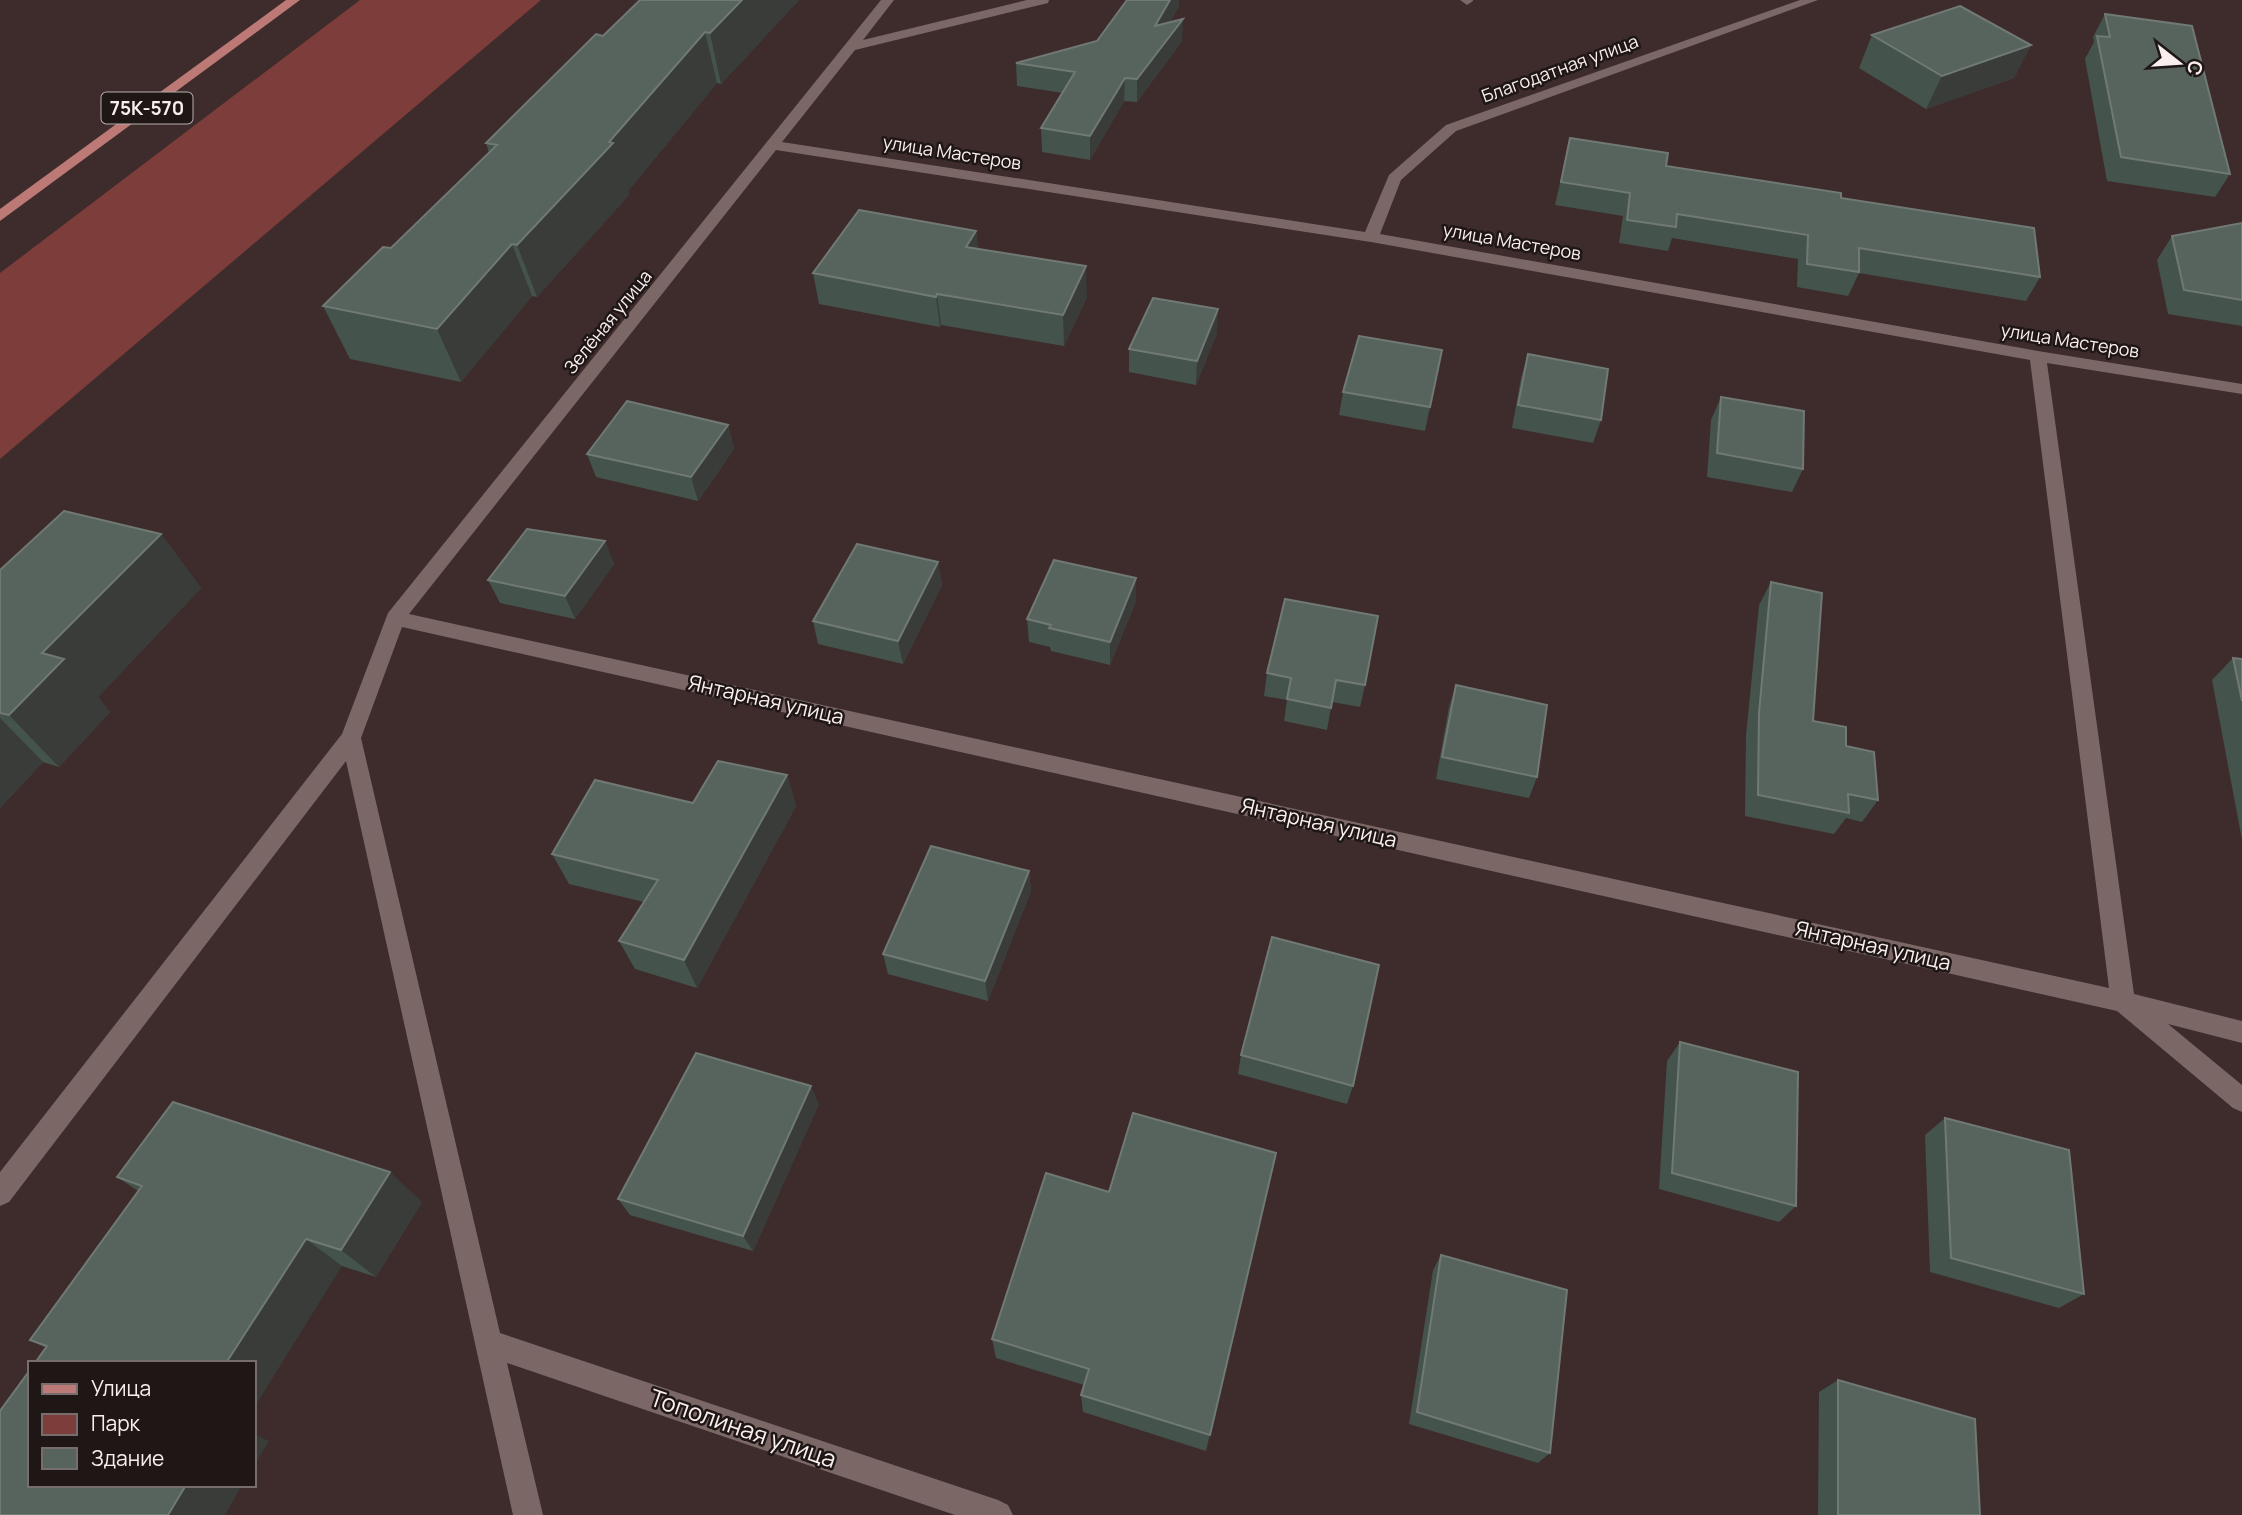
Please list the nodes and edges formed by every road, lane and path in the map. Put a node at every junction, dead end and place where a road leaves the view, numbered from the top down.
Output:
1 (294, 0) edge
2 (888, 0) edge
3 (1043, 0) edge
4 (1812, 0) edge
5 (847, 48) junction
6 (774, 145) junction
7 (0, 216) edge
8 (1371, 237) junction
9 (2038, 356) junction
10 (2242, 388) edge
11 (395, 618) junction
12 (351, 738) junction
13 (2123, 1002) junction
14 (2242, 1032) edge
15 (2242, 1100) edge
16 (0, 1193) edge
17 (488, 1343) junction
18 (528, 1515) edge
19 (998, 1515) edge

1 - 7 main road, 75К-570
2 - 5 street, Зелёная улица
3 - 5 street
4 - 8 street, Благодатная улица
5 - 6 street, Зелёная улица
6 - 8 street, улица Мастеров
6 - 11 street, Зелёная улица
8 - 9 street, улица Мастеров
9 - 10 street, улица Мастеров
9 - 13 street
11 - 12 street, Зелёная улица
11 - 13 street, Янтарная улица
12 - 16 street, Зелёная улица
12 - 17 street
13 - 14 street, Янтарная улица
13 - 15 street
17 - 18 street
17 - 19 street, Тополиная улица

